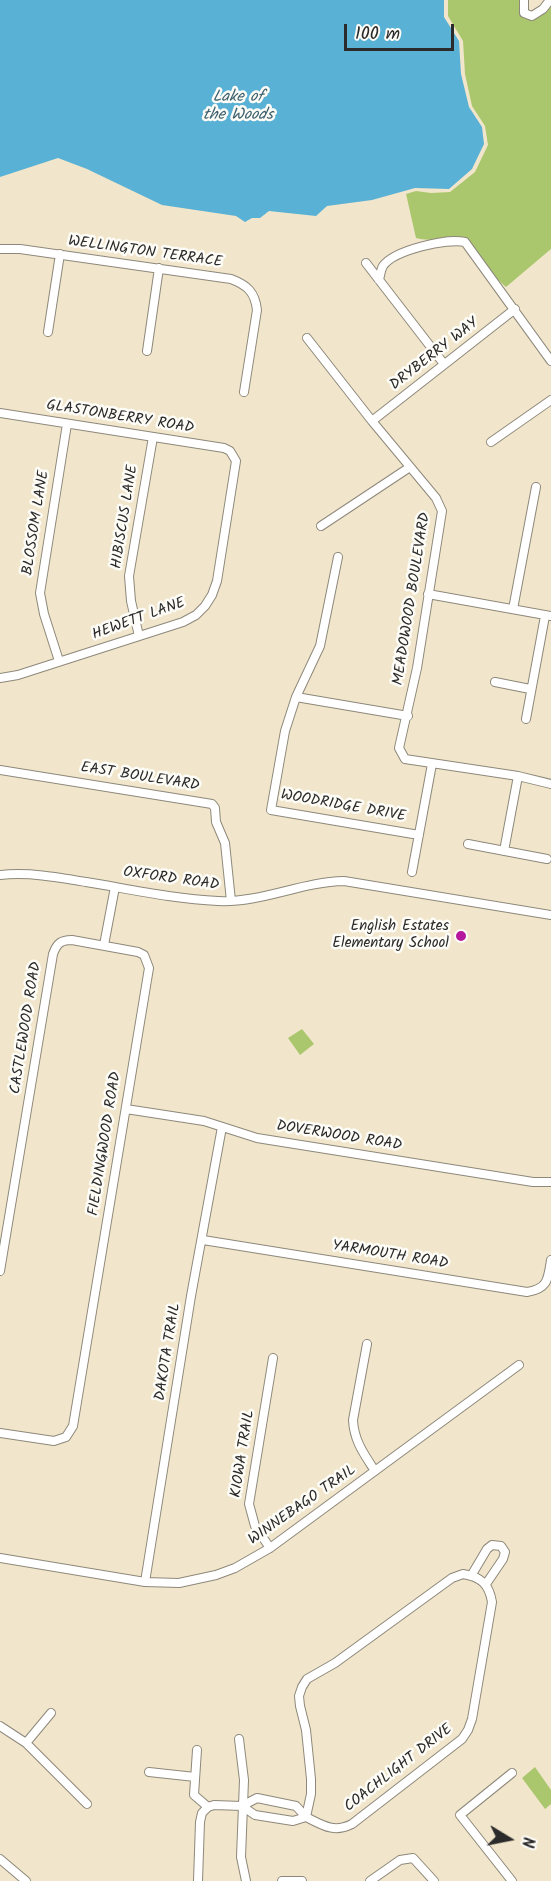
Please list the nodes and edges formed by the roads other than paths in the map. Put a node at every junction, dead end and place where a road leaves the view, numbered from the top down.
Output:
1 (524, 0) edge
2 (550, 0) edge
3 (0, 249) edge
4 (60, 254) junction
5 (366, 263) dead end
6 (159, 268) junction
7 (379, 280) junction
8 (515, 309) junction
9 (48, 332) dead end
10 (307, 338) dead end
11 (147, 351) dead end
12 (551, 361) edge
13 (444, 364) junction
14 (243, 392) dead end
15 (551, 400) edge
16 (0, 413) edge
17 (372, 421) junction
18 (67, 424) junction
19 (153, 437) junction
20 (491, 442) dead end
21 (233, 455) joint
22 (410, 466) junction
23 (536, 487) dead end
24 (321, 526) dead end
25 (338, 556) dead end
26 (428, 594) junction
27 (513, 609) junction
28 (548, 616) edge
29 (139, 636) junction
30 (59, 661) junction
31 (0, 678) edge
32 (495, 682) dead end
33 (531, 689) junction
34 (296, 697) junction
35 (408, 716) junction
36 (526, 719) dead end
37 (432, 764) junction
38 (0, 770) edge
39 (518, 776) junction
40 (551, 784) edge
41 (418, 835) junction
42 (468, 844) dead end
43 (504, 851) junction
44 (547, 859) dead end
45 (412, 872) dead end
46 (0, 875) edge
47 (115, 887) junction
48 (231, 901) junction
49 (551, 915) edge
50 (104, 945) junction
51 (126, 1109) junction
52 (222, 1127) junction
53 (551, 1182) edge
54 (203, 1240) junction
55 (551, 1260) edge
56 (0, 1271) edge
57 (368, 1344) dead end
58 (273, 1358) dead end
59 (519, 1365) dead end
60 (0, 1433) edge
61 (375, 1471) junction
62 (270, 1548) junction
63 (0, 1558) edge
64 (471, 1575) junction
65 (145, 1582) junction
66 (486, 1584) junction
67 (51, 1713) dead end
68 (0, 1726) edge
69 (239, 1739) dead end
70 (26, 1743) junction
71 (197, 1750) dead end
72 (148, 1772) dead end
73 (512, 1773) dead end
74 (195, 1777) junction
75 (87, 1804) dead end
76 (242, 1806) junction
77 (208, 1807) junction
78 (306, 1817) junction
79 (0, 1859) edge
80 (512, 1880) edge
81 (26, 1881) edge
82 (198, 1881) edge
83 (246, 1881) edge
84 (282, 1881) edge
85 (299, 1881) edge
86 (370, 1881) edge
87 (434, 1881) edge

1 - 2 street
3 - 4 street, WELLINGTON TERRACE
4 - 6 street, WELLINGTON TERRACE
4 - 9 street
5 - 7 street
6 - 11 street
6 - 14 street, WELLINGTON TERRACE
7 - 8 street
7 - 13 street
8 - 12 street
8 - 13 street, DRYBERRY WAY
10 - 17 street, MEADOWOOD BOULEVARD
13 - 17 street, DRYBERRY WAY
15 - 20 street
16 - 18 street, GLASTONBERRY ROAD
17 - 22 street, MEADOWOOD BOULEVARD
18 - 19 street, GLASTONBERRY ROAD
18 - 30 street, BLOSSOM LANE
19 - 21 street, GLASTONBERRY ROAD
19 - 29 street, HIBISCUS LANE
21 - 29 street, HEWETT LANE
22 - 24 street
22 - 26 street, MEADOWOOD BOULEVARD
23 - 27 street
25 - 34 street, WOODRIDGE DRIVE
26 - 27 street
26 - 35 street, MEADOWOOD BOULEVARD
27 - 28 street
28 - 33 street
29 - 30 street, HEWETT LANE
30 - 31 street, HEWETT LANE
32 - 33 street
33 - 36 street
34 - 35 street
34 - 41 street, WOODRIDGE DRIVE
35 - 37 street, MEADOWOOD BOULEVARD
37 - 39 street, MEADOWOOD BOULEVARD
37 - 41 street
38 - 48 street, EAST BOULEVARD
39 - 40 street, MEADOWOOD BOULEVARD
39 - 43 street
41 - 45 street
42 - 43 street
43 - 44 street
46 - 47 street, OXFORD ROAD
47 - 48 street, OXFORD ROAD
47 - 50 street
48 - 49 street, OXFORD ROAD
50 - 51 street, FIELDINGWOOD ROAD
50 - 56 street, CASTLEWOOD ROAD
51 - 52 street, DOVERWOOD ROAD
51 - 60 street, FIELDINGWOOD ROAD
52 - 53 street, DOVERWOOD ROAD
52 - 54 street, DAKOTA TRAIL
54 - 55 street, YARMOUTH ROAD
54 - 65 street, DAKOTA TRAIL
57 - 61 street
58 - 62 street, KIOWA TRAIL
59 - 61 street, WINNEBAGO TRAIL
61 - 62 street, WINNEBAGO TRAIL
62 - 65 street, WINNEBAGO TRAIL
63 - 65 street, WINNEBAGO TRAIL
64 - 66 street
64 - 66 street
64 - 78 street
66 - 78 street, COACHLIGHT DRIVE
67 - 70 street
68 - 70 street
69 - 76 street
70 - 75 street
71 - 74 street
72 - 74 street
73 - 80 street
74 - 77 street
76 - 77 street
76 - 78 street, COACHLIGHT DRIVE
76 - 78 street, COACHLIGHT DRIVE
76 - 83 street
77 - 82 street
79 - 81 street
84 - 85 street
86 - 87 street

